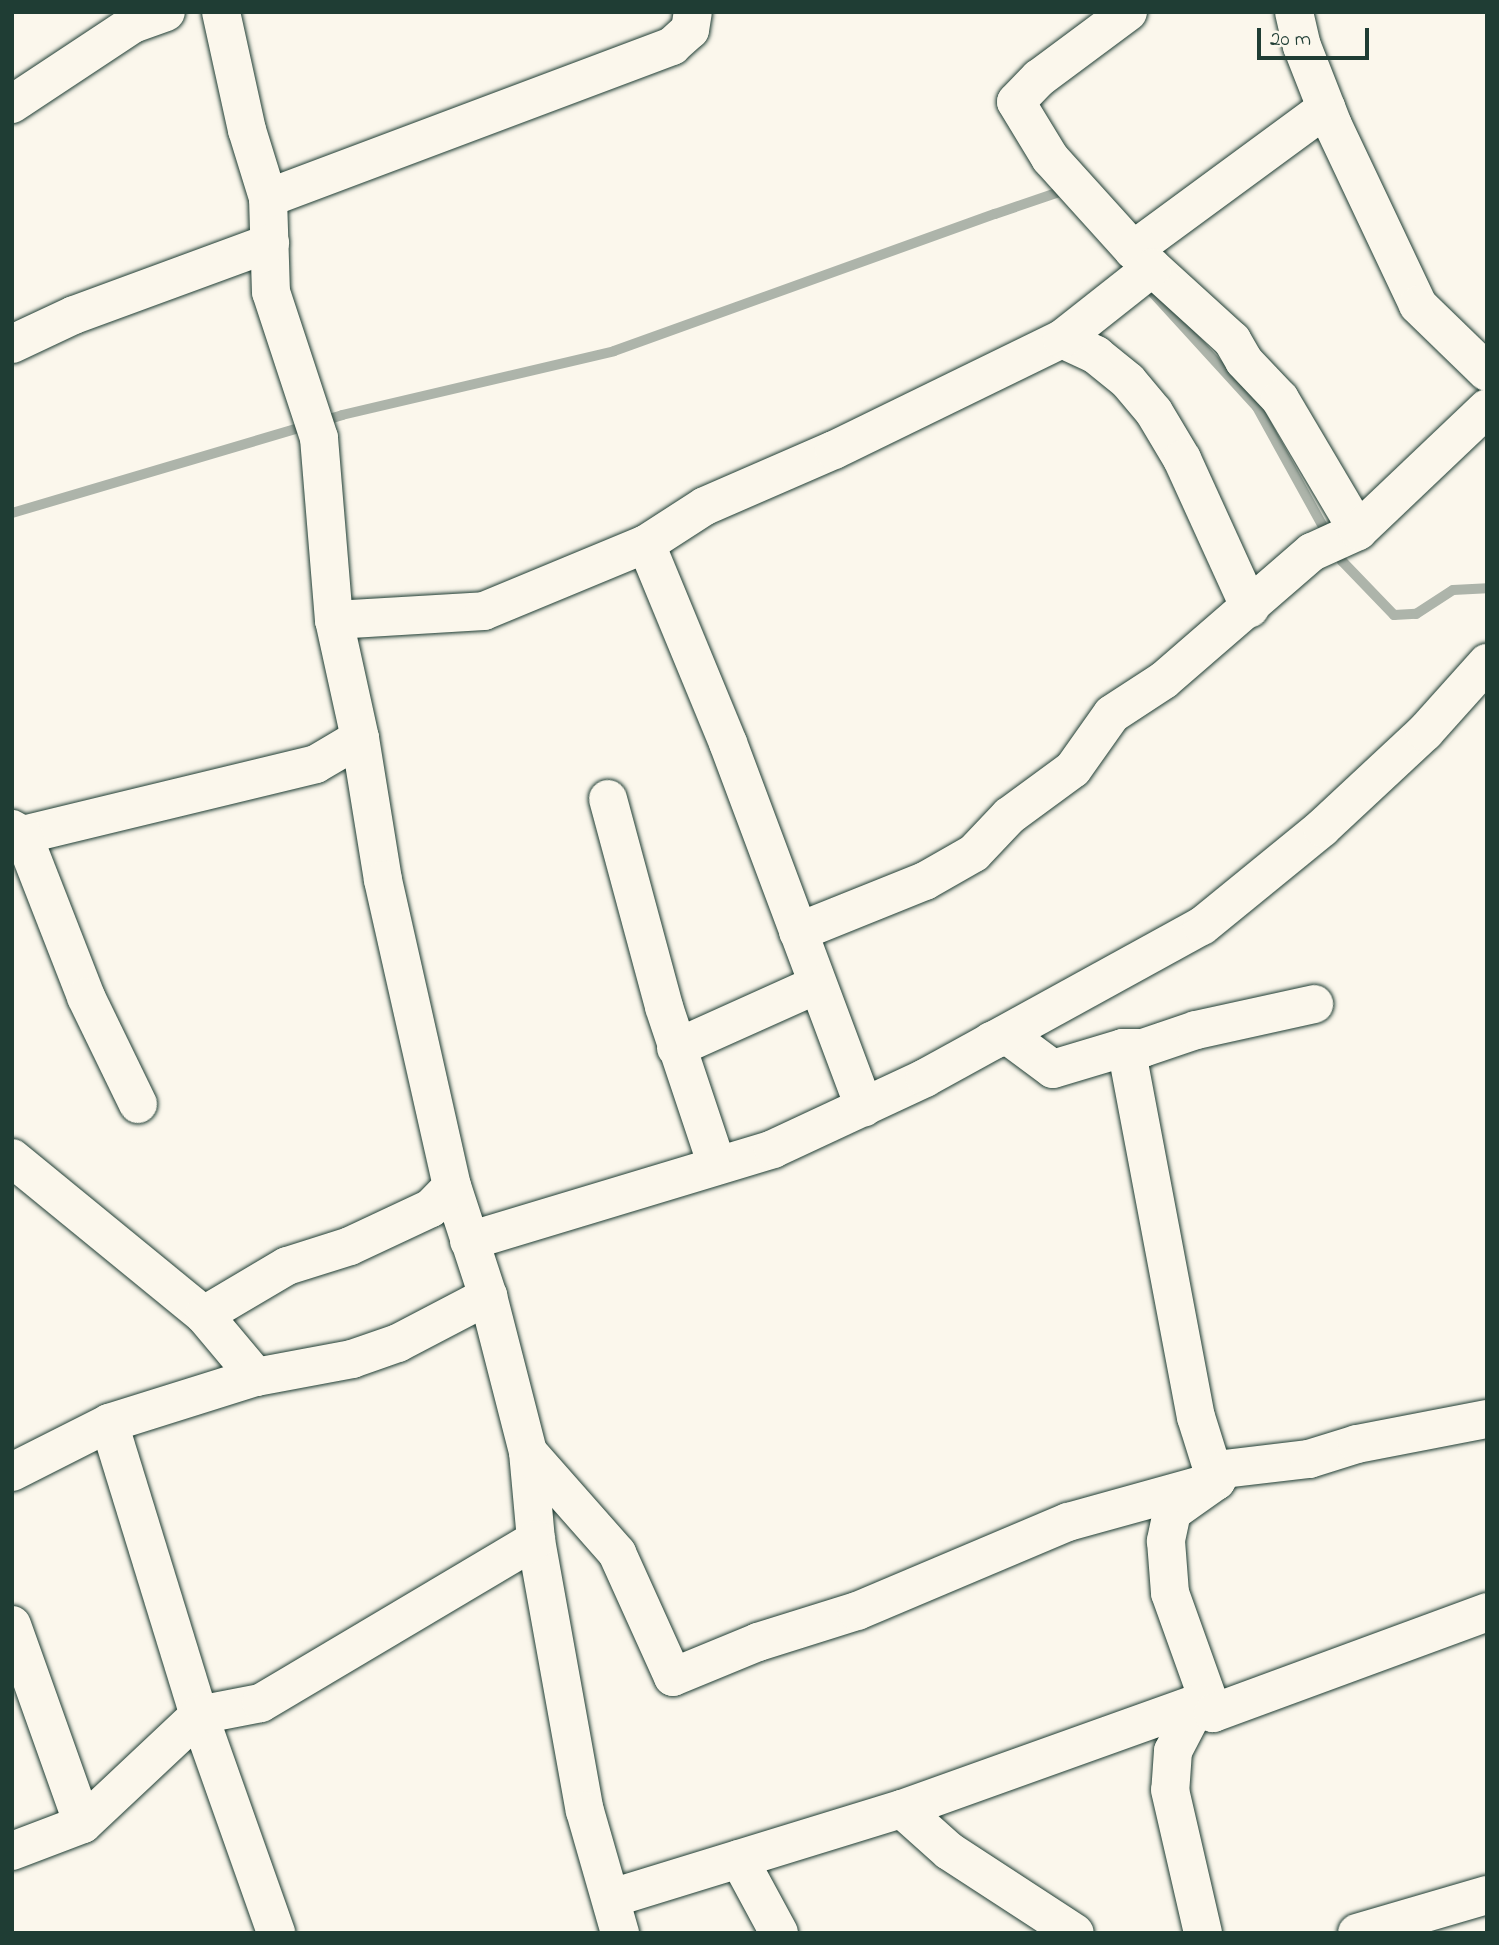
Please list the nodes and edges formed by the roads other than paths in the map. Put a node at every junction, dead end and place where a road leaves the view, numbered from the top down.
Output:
1 (166, 12) edge
2 (221, 12) edge
3 (693, 12) edge
4 (1128, 12) edge
5 (1294, 12) edge
6 (12, 104) edge
7 (1326, 108) junction
8 (268, 198) junction
9 (270, 243) junction
10 (1143, 259) junction
11 (1062, 339) junction
12 (12, 344) edge
13 (1487, 372) edge
14 (1487, 408) edge
15 (1358, 531) junction
16 (646, 544) junction
17 (1250, 608) junction
18 (334, 620) junction
19 (1487, 663) edge
20 (360, 738) junction
21 (608, 799) dead end
22 (18, 832) edge
23 (798, 932) junction
24 (816, 985) junction
25 (1314, 1004) dead end
26 (991, 1041) junction
27 (676, 1048) junction
28 (1123, 1048) junction
29 (138, 1104) dead end
30 (864, 1107) junction
31 (12, 1158) edge
32 (717, 1165) junction
33 (452, 1186) junction
34 (469, 1241) junction
35 (488, 1296) junction
36 (204, 1315) junction
37 (256, 1377) junction
38 (1487, 1419) edge
39 (109, 1423) junction
40 (528, 1452) junction
41 (14, 1468) edge
42 (1216, 1481) junction
43 (536, 1540) junction
44 (1487, 1612) edge
45 (12, 1625) edge
46 (1205, 1708) junction
47 (199, 1715) junction
48 (902, 1809) junction
49 (83, 1824) junction
50 (12, 1851) edge
51 (739, 1859) junction
52 (1487, 1895) edge
53 (616, 1915) edge
54 (276, 1933) edge
55 (779, 1933) edge
56 (1075, 1933) edge
57 (1203, 1933) edge
58 (1357, 1933) edge

1 - 6 street
2 - 8 street
3 - 8 street
4 - 10 street
5 - 7 street
7 - 10 street
7 - 13 street
8 - 9 street
9 - 12 street
9 - 18 street
10 - 11 street
10 - 15 street
11 - 16 street
11 - 17 street
14 - 15 street
15 - 17 street
16 - 18 street
16 - 23 street
17 - 23 street
18 - 20 street
19 - 26 street
20 - 22 street
20 - 33 street
21 - 27 street
22 - 29 street
23 - 24 street
24 - 27 street
24 - 30 street
25 - 28 street
26 - 28 street
26 - 30 street
27 - 32 street
28 - 42 street
30 - 32 street
31 - 36 street
32 - 34 street
33 - 34 street
33 - 36 street
34 - 35 street
35 - 37 street
35 - 40 street
36 - 37 street
37 - 39 street
38 - 42 street
39 - 41 street
39 - 47 street
40 - 42 street
40 - 43 street
42 - 46 street
43 - 47 street
43 - 53 street
44 - 46 street
45 - 49 street
46 - 48 street
46 - 57 street
47 - 49 street
47 - 54 street
48 - 51 street
48 - 56 street
49 - 50 street
51 - 53 street
51 - 55 street
52 - 58 street

